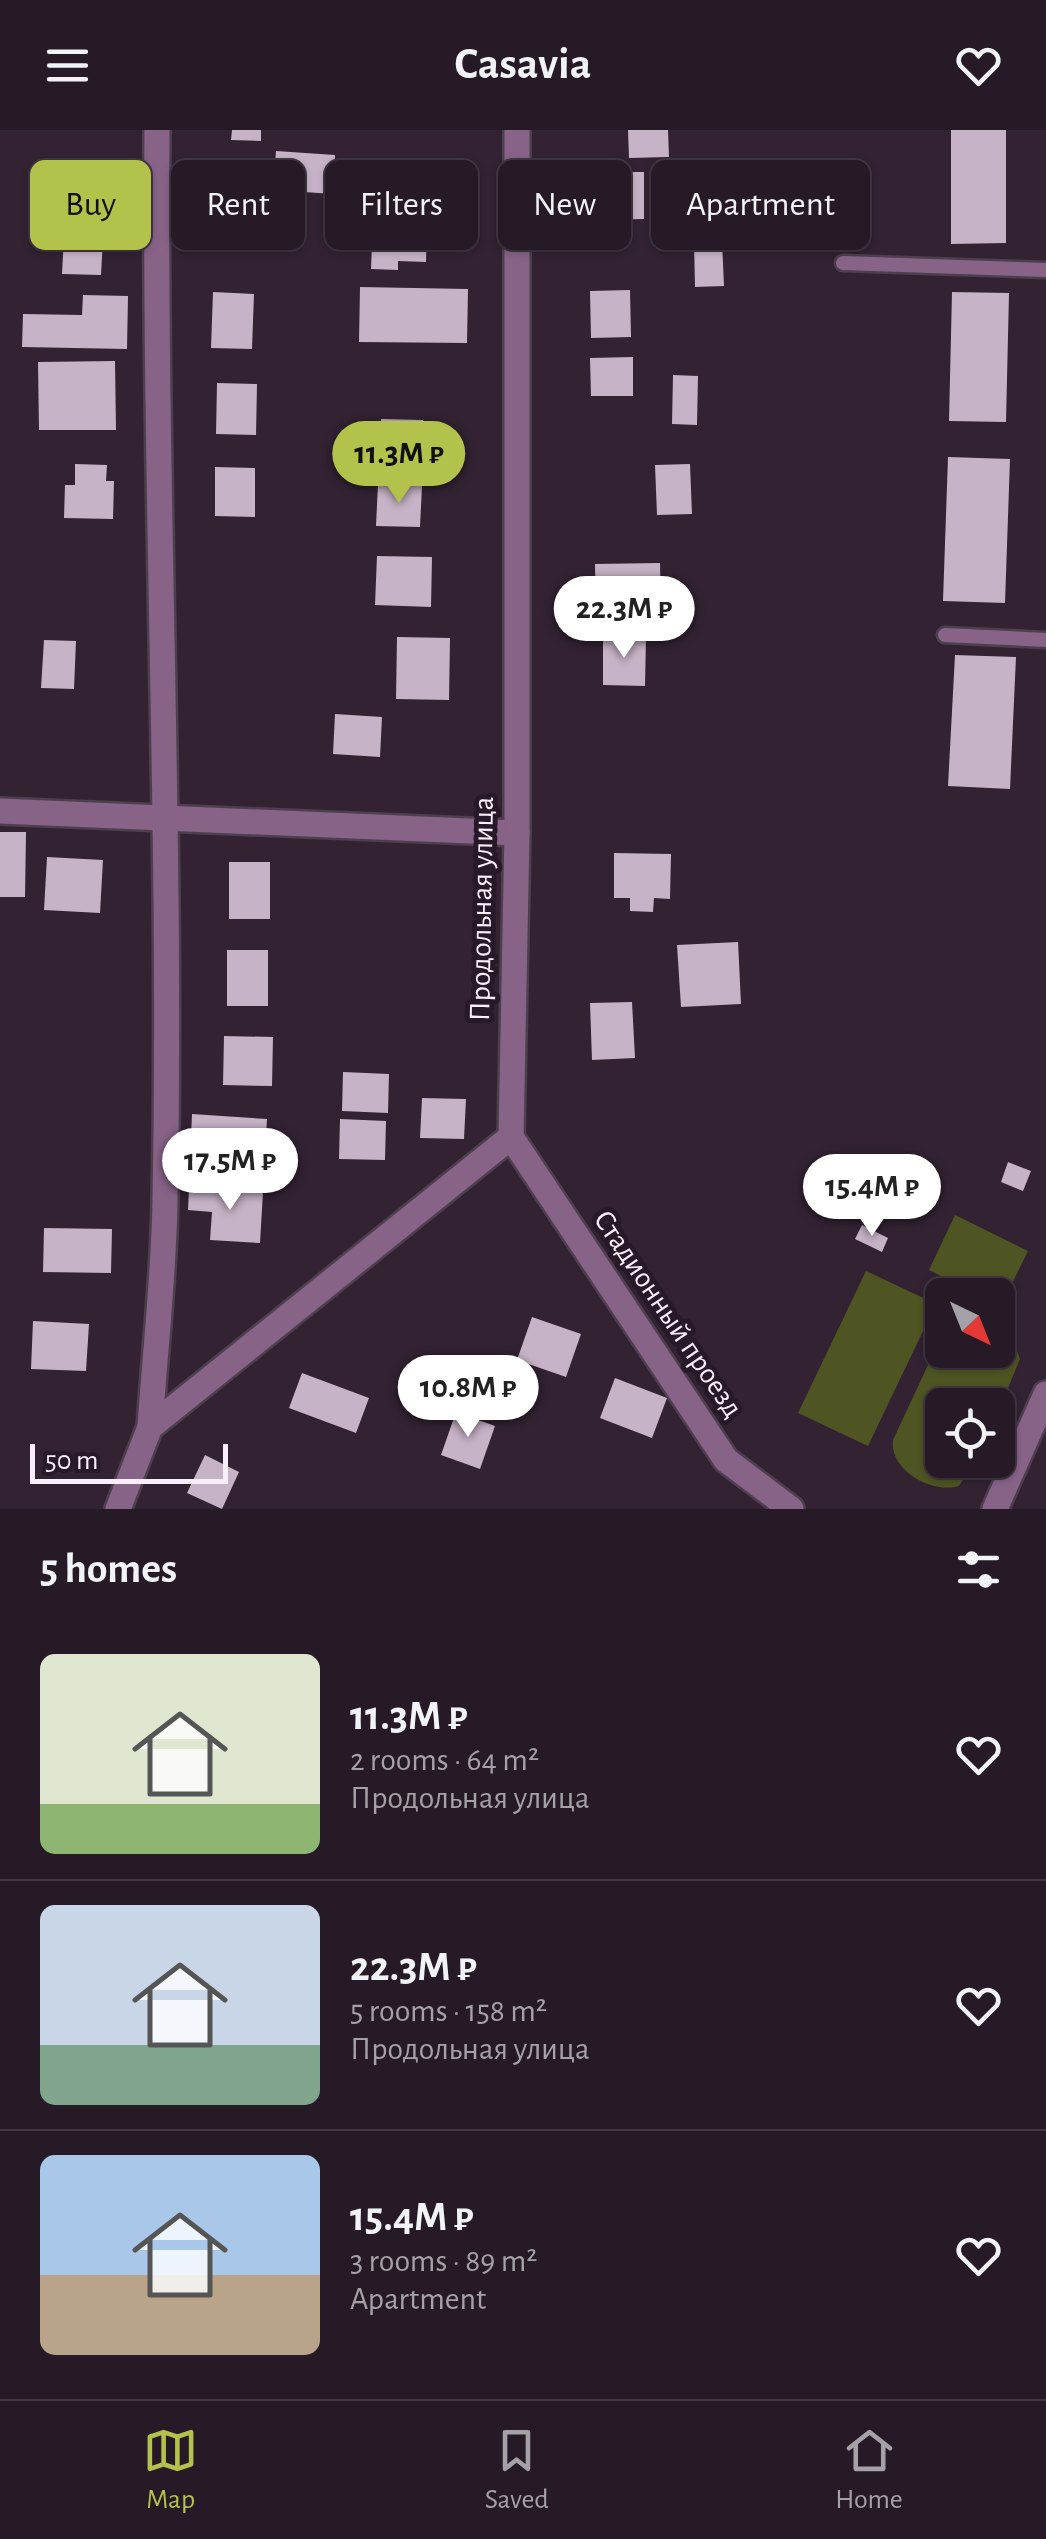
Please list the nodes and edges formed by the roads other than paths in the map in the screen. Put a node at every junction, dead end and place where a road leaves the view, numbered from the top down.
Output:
1 (157, 130) edge
2 (517, 130) edge
3 (843, 263) dead end
4 (1046, 270) edge
5 (945, 634) dead end
6 (1046, 640) edge
7 (0, 811) edge
8 (165, 818) junction
9 (517, 833) junction
10 (511, 1137) junction
11 (1046, 1394) edge
12 (150, 1427) junction
13 (117, 1508) edge
14 (791, 1509) edge
15 (995, 1509) edge

1 - 8 street
2 - 9 street, Продольная улица
3 - 4 lane
5 - 6 lane
7 - 8 street
8 - 9 street
8 - 12 street
9 - 10 street, Продольная улица
10 - 12 street
10 - 14 street, Стадионный проезд
11 - 15 street
12 - 13 street

